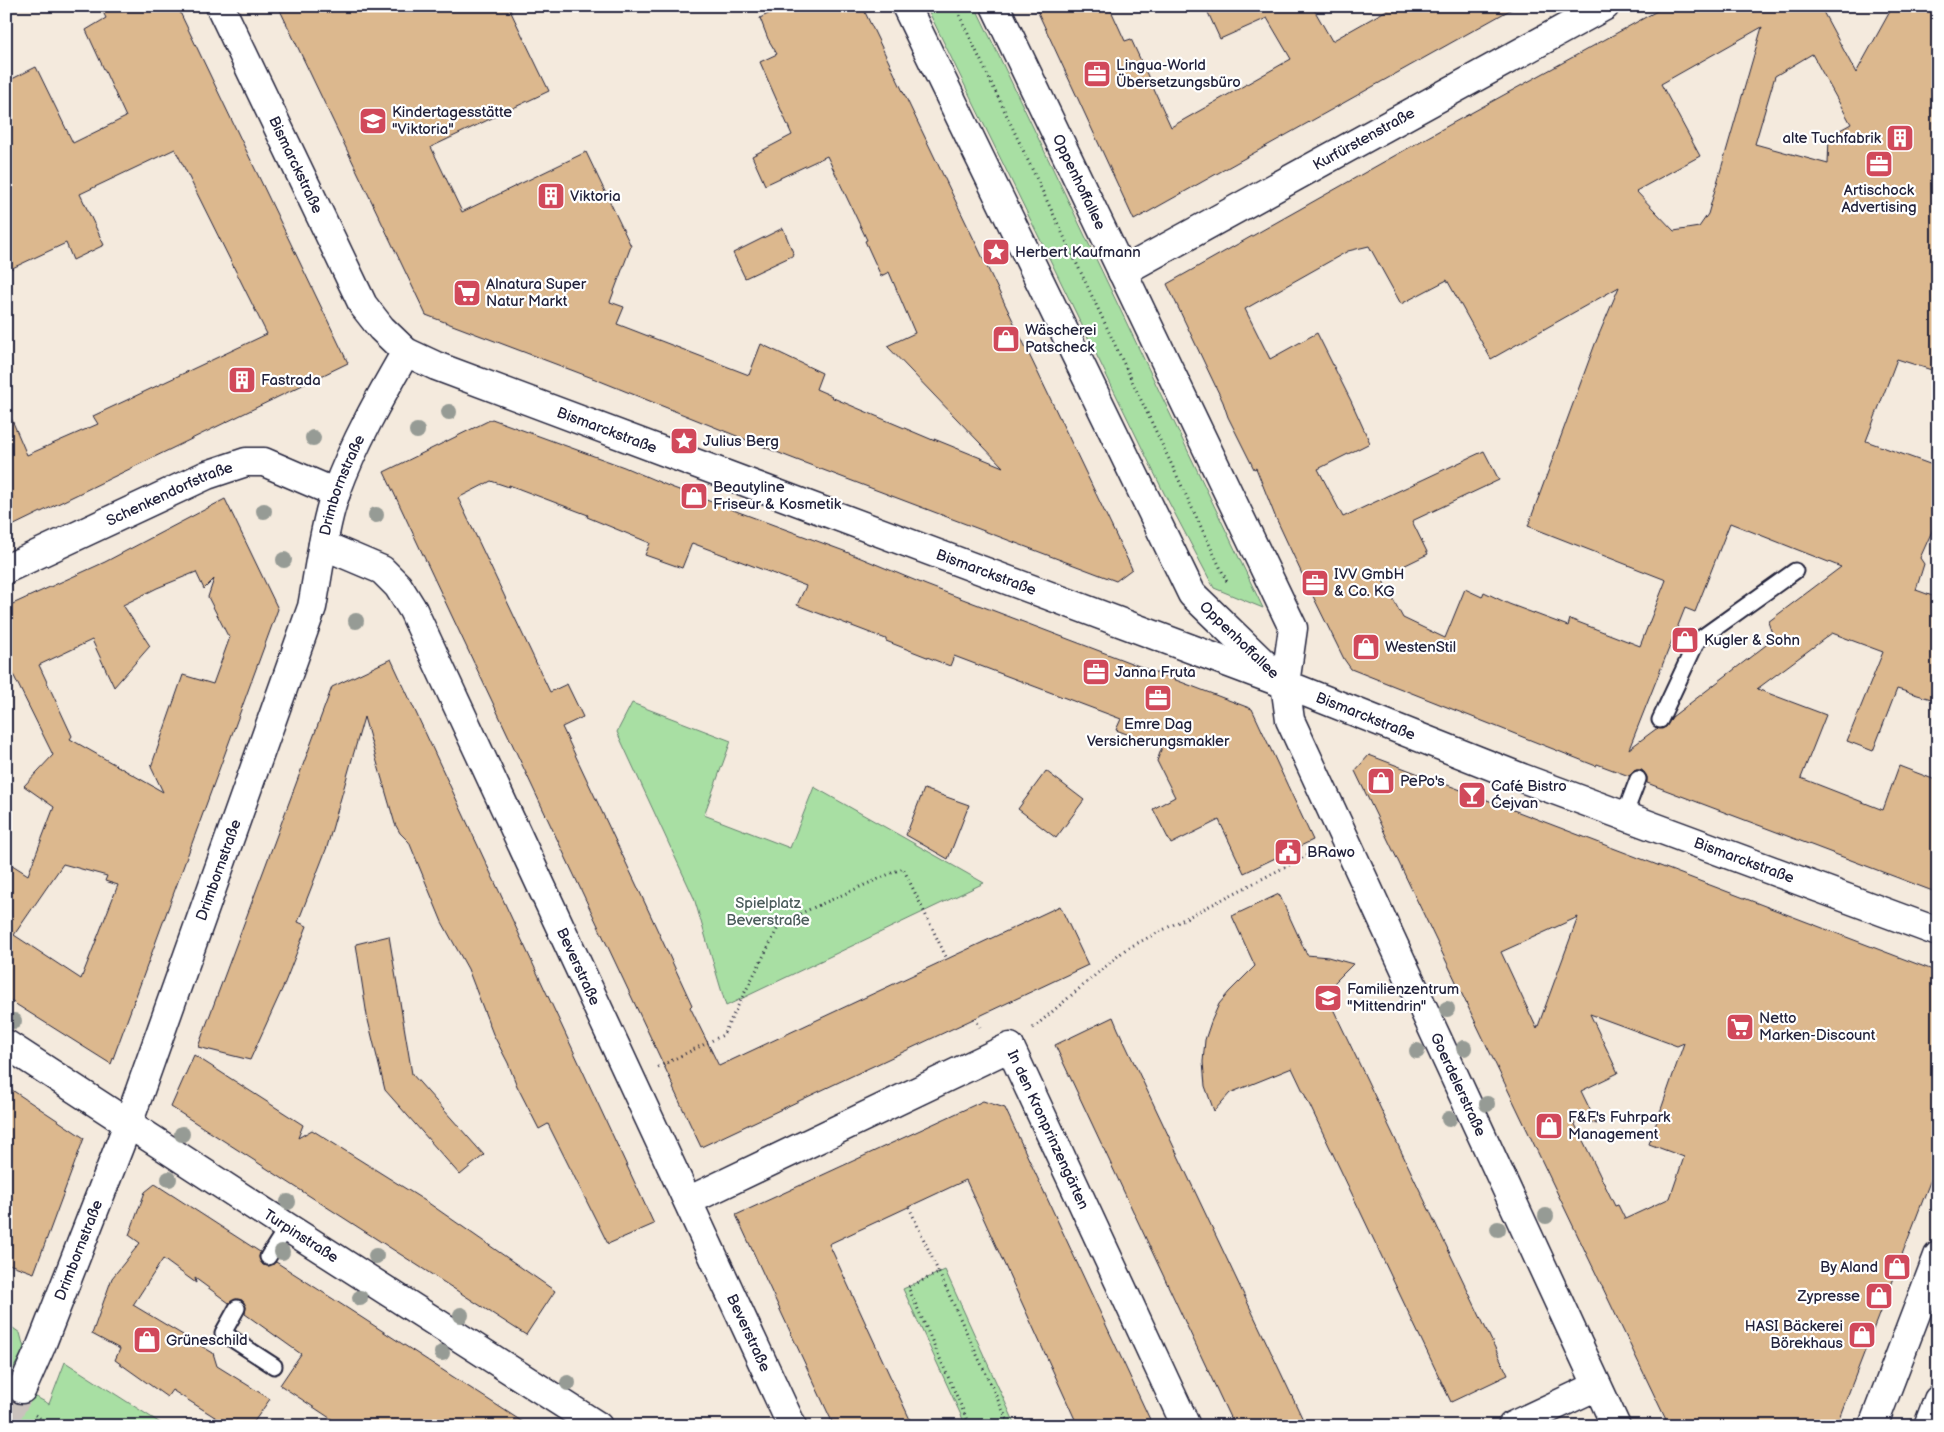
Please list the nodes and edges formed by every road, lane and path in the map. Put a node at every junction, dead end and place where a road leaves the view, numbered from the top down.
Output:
1 (220, 6) edge
2 (906, 6) edge
3 (955, 6) edge
4 (995, 6) edge
5 (1605, 6) edge
6 (1122, 272) junction
7 (406, 352) junction
8 (336, 493) junction
9 (323, 545) junction
10 (6, 569) edge
11 (1795, 572) dead end
12 (1231, 590) dead end
13 (1284, 684) junction
14 (1660, 720) dead end
15 (1638, 779) dead end
16 (1624, 816) junction
17 (1344, 837) junction
18 (1938, 932) edge
19 (947, 959) dead end
20 (6, 1044) edge
21 (1010, 1047) junction
22 (632, 1080) junction
23 (128, 1124) junction
24 (688, 1201) junction
25 (909, 1207) dead end
26 (287, 1227) junction
27 (1938, 1256) edge
28 (268, 1257) dead end
29 (939, 1273) junction
30 (237, 1308) dead end
31 (274, 1366) dead end
32 (1597, 1386) junction
33 (22, 1389) tunnel mouth
34 (1938, 1400) edge
35 (597, 1425) edge
36 (792, 1426) edge
37 (970, 1426) edge
38 (1010, 1426) edge
39 (1186, 1426) edge
40 (1512, 1426) edge
41 (1616, 1426) edge
42 (1872, 1426) edge
43 (1928, 1426) edge

1 - 7 street, Bismarckstraße
2 - 13 street, Oppenhoffallee
3 - 12 path
4 - 6 street, Oppenhoffallee
5 - 6 street, Kurfürstenstraße
6 - 13 street, Oppenhoffallee
7 - 8 street, Drimbornstraße
7 - 13 street, Bismarckstraße
8 - 9 street, Drimbornstraße
8 - 10 street, Schenkendorfstraße
9 - 22 street, Beverstraße
9 - 23 street, Drimbornstraße
11 - 14 lane
13 - 16 street, Bismarckstraße
13 - 17 street, Goerdelerstraße
15 - 16 lane
16 - 18 street, Bismarckstraße
17 - 21 path
17 - 32 street, Goerdelerstraße
19 - 22 path
20 - 23 street, Turpinstraße
21 - 24 street, In den Kronprinzengärten
21 - 39 street, In den Kronprinzengärten
22 - 24 street, Beverstraße
23 - 26 street, Turpinstraße
23 - 33 street, Drimbornstraße
24 - 36 street, Beverstraße
25 - 29 path
26 - 28 lane
26 - 35 street, Turpinstraße
27 - 42 street
29 - 37 path
29 - 38 path
30 - 31 lane
32 - 40 street
32 - 41 street, Goerdelerstraße
34 - 43 street

